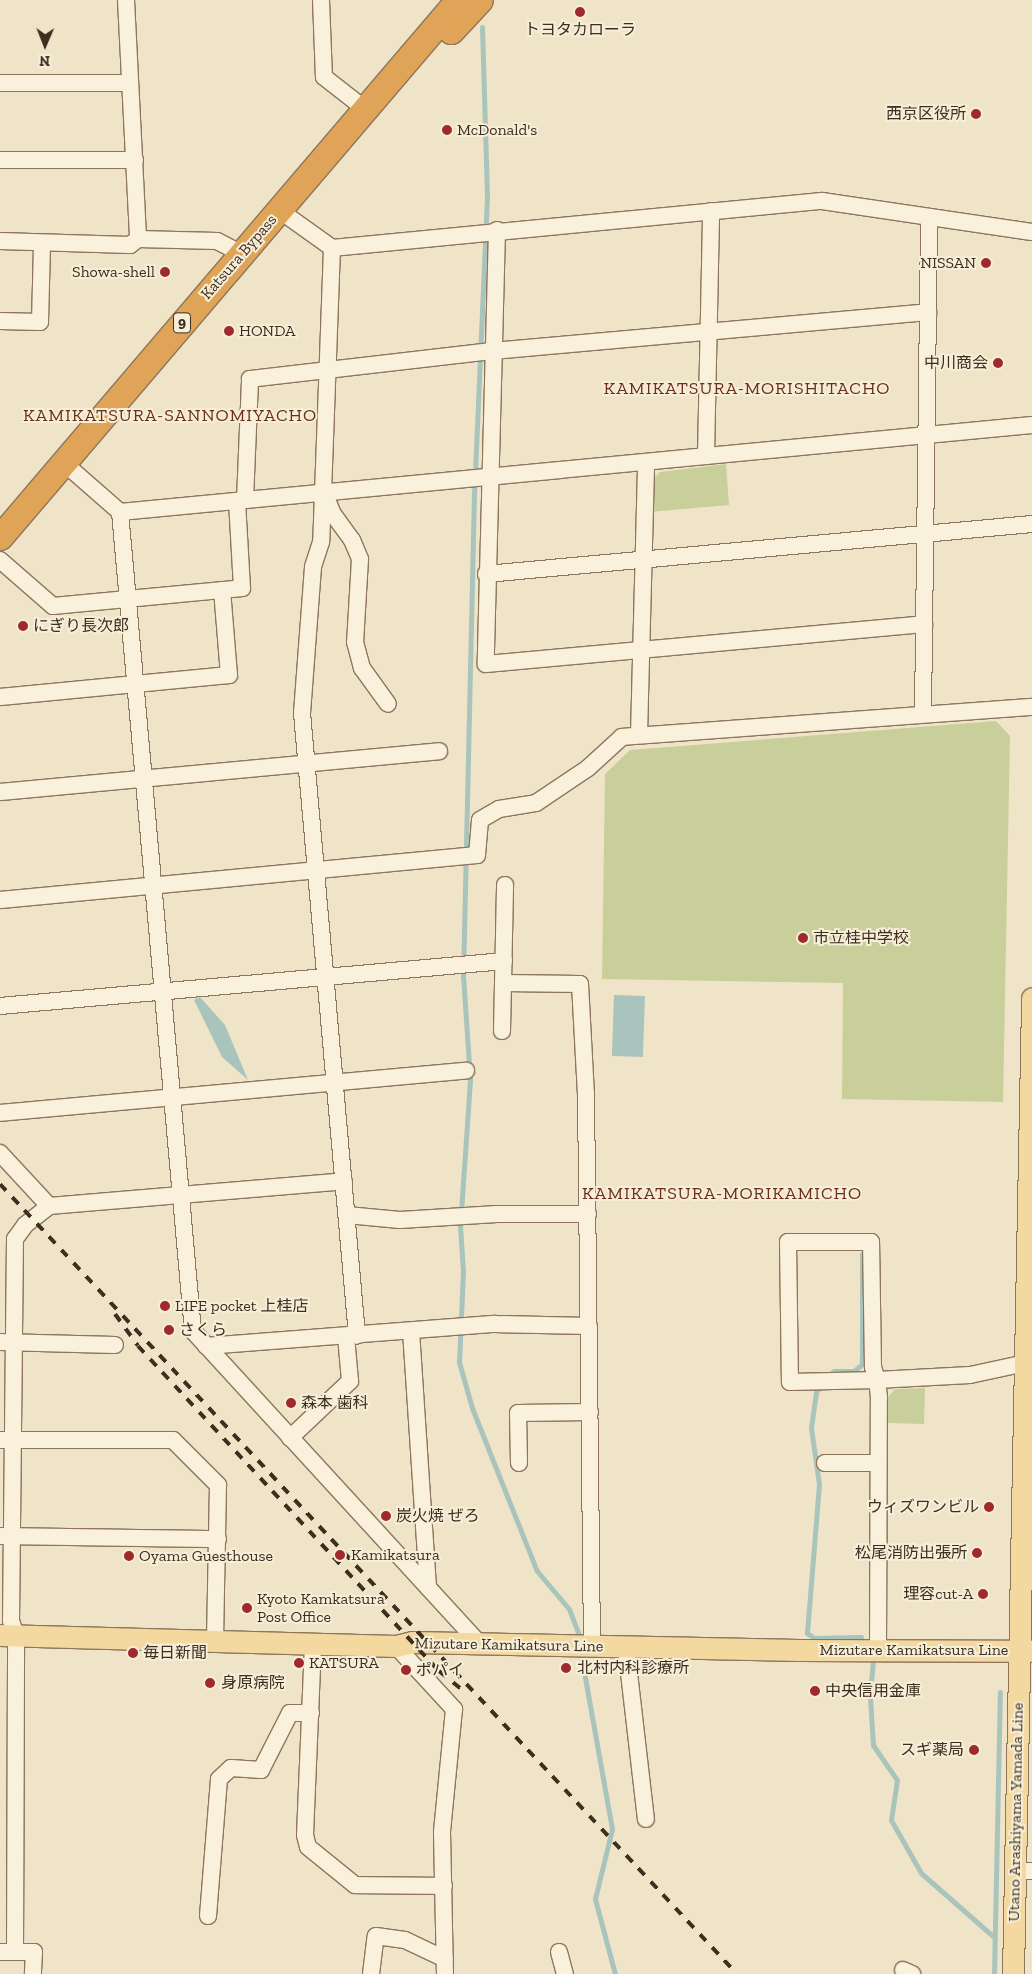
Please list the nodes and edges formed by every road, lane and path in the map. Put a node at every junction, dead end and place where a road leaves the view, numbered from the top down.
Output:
1 (126, 0) edge
2 (322, 0) edge
3 (441, 0) edge
4 (458, 0) edge
5 (480, 0) edge
6 (0, 83) edge
7 (130, 84) junction
8 (365, 109) junction
9 (0, 160) edge
10 (135, 160) junction
11 (279, 210) junction
12 (711, 211) junction
13 (929, 216) junction
14 (497, 230) junction
15 (1032, 232) edge
16 (138, 239) junction
17 (0, 240) edge
18 (42, 243) junction
19 (332, 248) junction
20 (241, 253) junction
21 (928, 312) junction
22 (0, 321) edge
23 (709, 332) junction
24 (492, 350) junction
25 (328, 369) junction
26 (1032, 425) edge
27 (926, 435) junction
28 (706, 456) junction
29 (646, 462) junction
30 (64, 463) junction
31 (489, 477) junction
32 (325, 492) junction
33 (241, 500) junction
34 (120, 512) junction
35 (1032, 524) edge
36 (925, 534) junction
37 (0, 537) edge
38 (0, 560) edge
39 (642, 560) junction
40 (486, 574) junction
41 (222, 590) junction
42 (126, 599) junction
43 (924, 624) junction
44 (639, 651) junction
45 (135, 684) junction
46 (0, 697) edge
47 (388, 704) dead end
48 (1032, 707) edge
49 (923, 714) junction
50 (638, 735) junction
51 (439, 751) dead end
52 (307, 765) junction
53 (146, 779) junction
54 (0, 792) edge
55 (318, 871) junction
56 (155, 885) junction
57 (505, 885) dead end
58 (0, 900) edge
59 (504, 960) junction
60 (327, 977) junction
61 (504, 983) junction
62 (164, 991) junction
63 (1032, 998) edge
64 (0, 1006) edge
65 (502, 1032) dead end
66 (466, 1071) dead end
67 (1031, 1079) edge
68 (336, 1084) junction
69 (173, 1098) junction
70 (0, 1113) edge
71 (0, 1153) edge
72 (344, 1181) junction
73 (181, 1196) junction
74 (49, 1206) junction
75 (588, 1214) junction
76 (347, 1215) junction
77 (7, 1239) edge
78 (589, 1326) junction
79 (411, 1331) junction
80 (352, 1336) junction
81 (7, 1342) edge
82 (115, 1344) dead end
83 (206, 1346) junction
84 (1026, 1363) junction
85 (876, 1380) junction
86 (590, 1412) junction
87 (290, 1438) junction
88 (7, 1440) edge
89 (519, 1463) dead end
90 (825, 1463) dead end
91 (878, 1463) junction
92 (6, 1536) edge
93 (218, 1539) junction
94 (428, 1587) junction
95 (1032, 1622) edge
96 (8, 1635) edge
97 (215, 1639) junction
98 (479, 1643) junction
99 (313, 1644) junction
100 (592, 1645) junction
101 (396, 1646) junction
102 (626, 1647) junction
103 (878, 1651) junction
104 (1025, 1651) edge
105 (311, 1712) junction
106 (646, 1819) dead end
107 (1024, 1871) edge
108 (444, 1886) junction
109 (208, 1916) dead end
110 (7, 1952) edge
111 (559, 1952) dead end
112 (445, 1966) edge
113 (33, 1974) edge
114 (371, 1974) edge
115 (565, 1974) edge
116 (1013, 1974) edge

1 - 7 street
2 - 8 street
3 - 8 highway
4 - 8 highway, Katsura Bypass / 9
5 - 8 highway
6 - 7 street
7 - 10 street
8 - 11 highway, Katsura Bypass / 9
9 - 10 street
10 - 16 street
11 - 19 street
11 - 20 highway, Katsura Bypass / 9
12 - 13 street
12 - 14 street
12 - 23 street
13 - 15 street
13 - 21 street
14 - 19 street
14 - 24 street
16 - 18 street
16 - 20 street
17 - 18 street
18 - 22 street
19 - 25 street
20 - 30 highway, Katsura Bypass / 9
21 - 23 street
21 - 27 street
23 - 24 street
23 - 28 street
24 - 25 street
24 - 31 street
25 - 32 street
25 - 33 street
26 - 27 street
27 - 28 street
27 - 36 street
28 - 29 street
29 - 31 street
29 - 39 street
30 - 34 street
30 - 37 highway, Katsura Bypass / 9
31 - 32 street
31 - 40 street
32 - 33 street
32 - 47 street
32 - 52 street
33 - 34 street
33 - 41 street
34 - 42 street
35 - 36 street
36 - 39 street
36 - 43 street
38 - 42 street
39 - 40 street
39 - 44 street
40 - 44 street
41 - 42 street
41 - 45 street
42 - 45 street
43 - 44 street
43 - 49 street
44 - 50 street
45 - 46 street
45 - 53 street
48 - 49 street
49 - 50 street
50 - 55 street
51 - 52 street
52 - 53 street
52 - 55 street
53 - 54 street
53 - 56 street
55 - 56 street
55 - 60 street
56 - 58 street
56 - 62 street
57 - 59 street
59 - 60 street
59 - 61 street
60 - 62 street
60 - 68 street
61 - 65 street
61 - 75 street
62 - 64 street
62 - 69 street
63 - 67 main road, Utano Arashiyama Yamada Line
66 - 68 street
67 - 84 main road, Utano Arashiyama Yamada Line
68 - 69 street
68 - 72 street
69 - 70 street
69 - 73 street
71 - 74 street
72 - 73 street
72 - 76 street
73 - 74 street
73 - 83 street
74 - 77 street
75 - 76 street
75 - 78 street
76 - 80 street
77 - 81 street
78 - 79 street
78 - 86 street
79 - 80 street
79 - 94 street
80 - 83 street
80 - 87 street
81 - 82 street
81 - 88 street
83 - 87 street
84 - 85 street
84 - 104 main road, Utano Arashiyama Yamada Line
85 - 85 street
85 - 91 street
86 - 89 street
86 - 100 street
87 - 94 street
88 - 92 street
88 - 93 street
90 - 91 street
91 - 103 street
92 - 93 street
92 - 96 street
93 - 97 street
94 - 98 street
95 - 104 street
96 - 97 main road, Mizutare Kamikatsura Line
96 - 110 street
97 - 99 main road, Mizutare Kamikatsura Line
98 - 100 main road, Mizutare Kamikatsura Line
98 - 101 main road, Mizutare Kamikatsura Line
99 - 101 main road, Mizutare Kamikatsura Line
99 - 105 street
100 - 102 main road, Mizutare Kamikatsura Line
101 - 108 street
102 - 103 main road, Mizutare Kamikatsura Line
102 - 106 street
103 - 104 main road, Mizutare Kamikatsura Line
104 - 107 main road, Utano Arashiyama Yamada Line
105 - 108 street
105 - 109 street
107 - 116 main road, Utano Arashiyama Yamada Line
108 - 112 street
110 - 113 street
111 - 115 street
112 - 114 street

